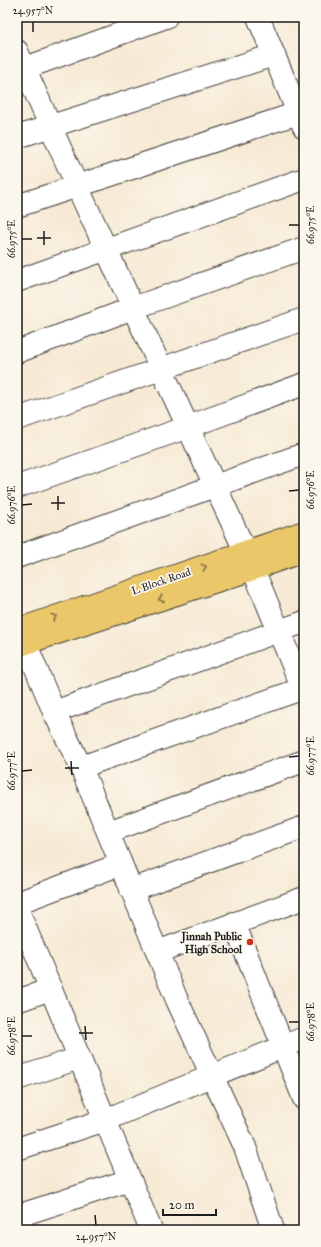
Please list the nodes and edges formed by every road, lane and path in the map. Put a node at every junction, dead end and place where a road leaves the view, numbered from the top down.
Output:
1 (166, 17) edge
2 (258, 17) edge
3 (274, 55) junction
4 (20, 63) edge
5 (301, 120) edge
6 (51, 126) junction
7 (17, 138) edge
8 (304, 179) edge
9 (77, 186) junction
10 (17, 206) edge
11 (304, 248) edge
12 (107, 250) junction
13 (17, 282) edge
14 (133, 308) junction
15 (304, 319) edge
16 (17, 352) edge
17 (161, 368) junction
18 (304, 384) edge
19 (17, 419) edge
20 (188, 427) junction
21 (304, 454) edge
22 (216, 486) junction
23 (17, 487) edge
24 (304, 532) edge
25 (304, 551) edge
26 (17, 557) edge
27 (250, 561) junction
28 (304, 622) edge
29 (279, 631) junction
30 (19, 634) edge
31 (304, 690) edge
32 (54, 712) junction
33 (304, 761) edge
34 (81, 767) junction
35 (304, 827) edge
36 (108, 832) junction
37 (121, 864) junction
38 (131, 890) junction
39 (304, 898) edge
40 (17, 903) edge
41 (17, 908) edge
42 (234, 924) junction
43 (22, 932) edge
44 (157, 952) junction
45 (51, 989) junction
46 (17, 1001) edge
47 (304, 1038) edge
48 (283, 1047) junction
49 (79, 1058) junction
50 (212, 1077) junction
51 (17, 1079) edge
52 (304, 1100) edge
53 (105, 1120) junction
54 (17, 1149) edge
55 (130, 1180) junction
56 (17, 1216) edge
57 (151, 1230) edge
58 (273, 1230) edge

1 - 4 street
2 - 3 street
3 - 5 street
3 - 6 street
4 - 6 street
5 - 9 street
6 - 7 street
6 - 9 street
8 - 12 street
9 - 10 street
9 - 12 street
11 - 14 street
12 - 13 street
12 - 14 street
14 - 16 street
14 - 17 street
15 - 17 street
17 - 19 street
17 - 20 street
18 - 20 street
20 - 22 street
20 - 23 street
21 - 22 street
22 - 26 street
22 - 27 street
24 - 27 main road, L Block Road
25 - 27 main road, L Block Road
27 - 29 street
27 - 30 main road, L Block Road
28 - 29 street
29 - 31 street
29 - 32 street
30 - 32 street
31 - 34 street
32 - 34 street
33 - 36 street
34 - 36 street
35 - 38 street
36 - 37 street
37 - 38 street
37 - 40 street
38 - 44 street
39 - 42 street
41 - 43 street
42 - 44 street
42 - 48 street
43 - 45 street
44 - 50 street
45 - 46 street
45 - 49 street
47 - 48 street
48 - 50 street
48 - 52 street
49 - 51 street
49 - 53 street
50 - 53 street
50 - 58 street
53 - 54 street
53 - 55 street
55 - 56 street
55 - 57 street

